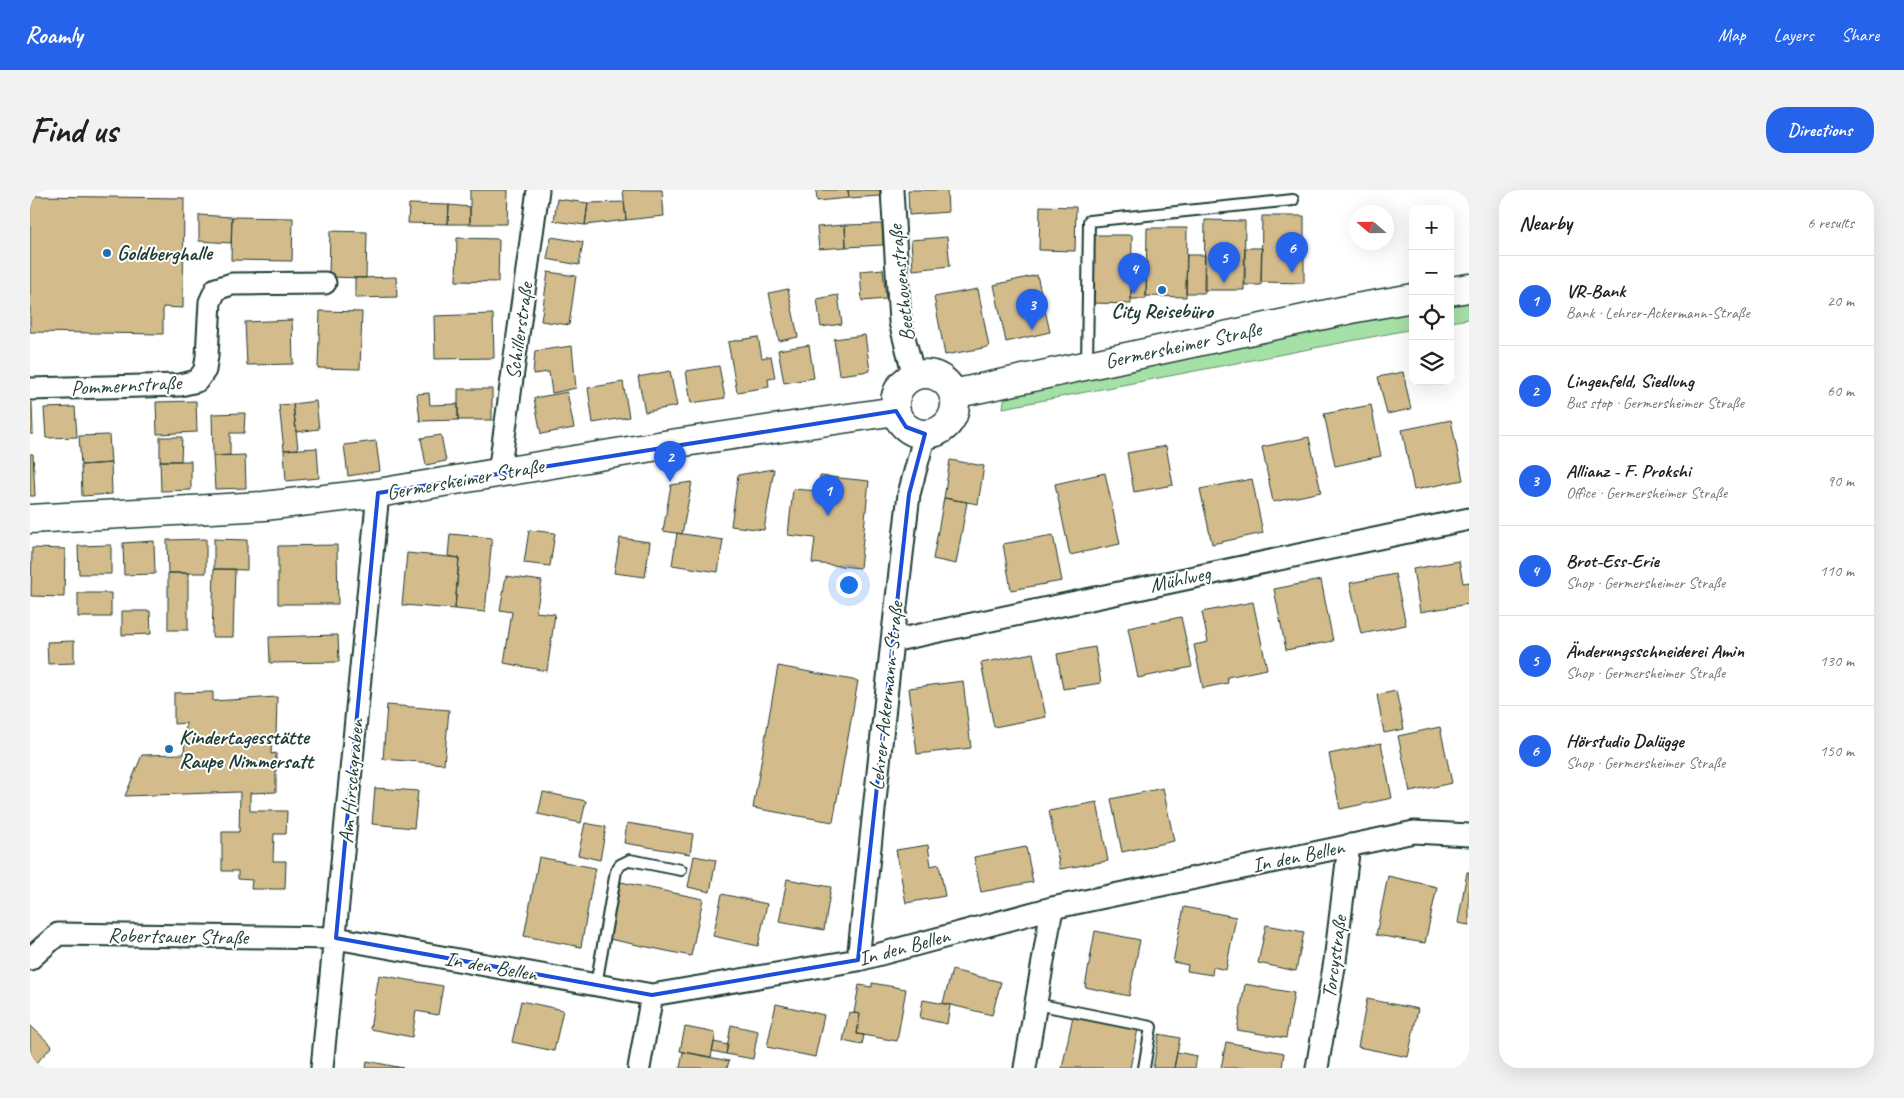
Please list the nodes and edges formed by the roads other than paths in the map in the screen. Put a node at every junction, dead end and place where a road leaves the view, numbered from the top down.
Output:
1 (538, 190) edge
2 (892, 190) edge
3 (1293, 200) dead end
4 (325, 283) dead end
5 (1469, 288) edge
6 (1454, 290) edge
7 (1409, 299) edge
8 (1086, 366) junction
9 (914, 376) junction
10 (30, 389) edge
11 (953, 394) junction
12 (896, 410) junction
13 (924, 434) junction
14 (499, 473) junction
15 (378, 493) junction
16 (30, 519) edge
17 (1469, 519) edge
18 (892, 641) junction
19 (1469, 835) edge
20 (1350, 845) junction
21 (681, 870) dead end
22 (1052, 908) junction
23 (336, 938) junction
24 (30, 960) edge
25 (858, 960) junction
26 (596, 985) junction
27 (652, 995) junction
28 (1036, 1004) junction
29 (322, 1068) edge
30 (638, 1068) edge
31 (1025, 1068) edge
32 (1144, 1068) edge
33 (1317, 1068) edge

1 - 14 street, Schillerstraße
2 - 9 street, Beethovenstraße
3 - 8 lane
4 - 10 street, Pommernstraße
5 - 6 main road
7 - 8 main road, Germersheimer Straße
8 - 11 main road, Germersheimer Straße
9 - 11 main road
9 - 12 main road
11 - 13 main road
12 - 13 main road
12 - 14 main road, Germersheimer Straße
13 - 18 street, Lehrer-Ackermann-Straße
14 - 15 main road, Germersheimer Straße
15 - 16 main road, Germersheimer Straße
15 - 23 street, Am Hirschgraben
17 - 18 street, Mühlweg
18 - 25 street, Lehrer-Ackermann-Straße
19 - 20 street, In den Bellen
20 - 22 street, In den Bellen
20 - 33 street, Torcystraße
21 - 26 lane
22 - 25 street, In den Bellen
22 - 28 street
23 - 24 street, Robertsauer Straße
23 - 26 street, In den Bellen
23 - 29 street, Am Hirschgraben
25 - 27 street, In den Bellen
26 - 27 street, In den Bellen
27 - 30 street
28 - 31 street
28 - 32 lane

